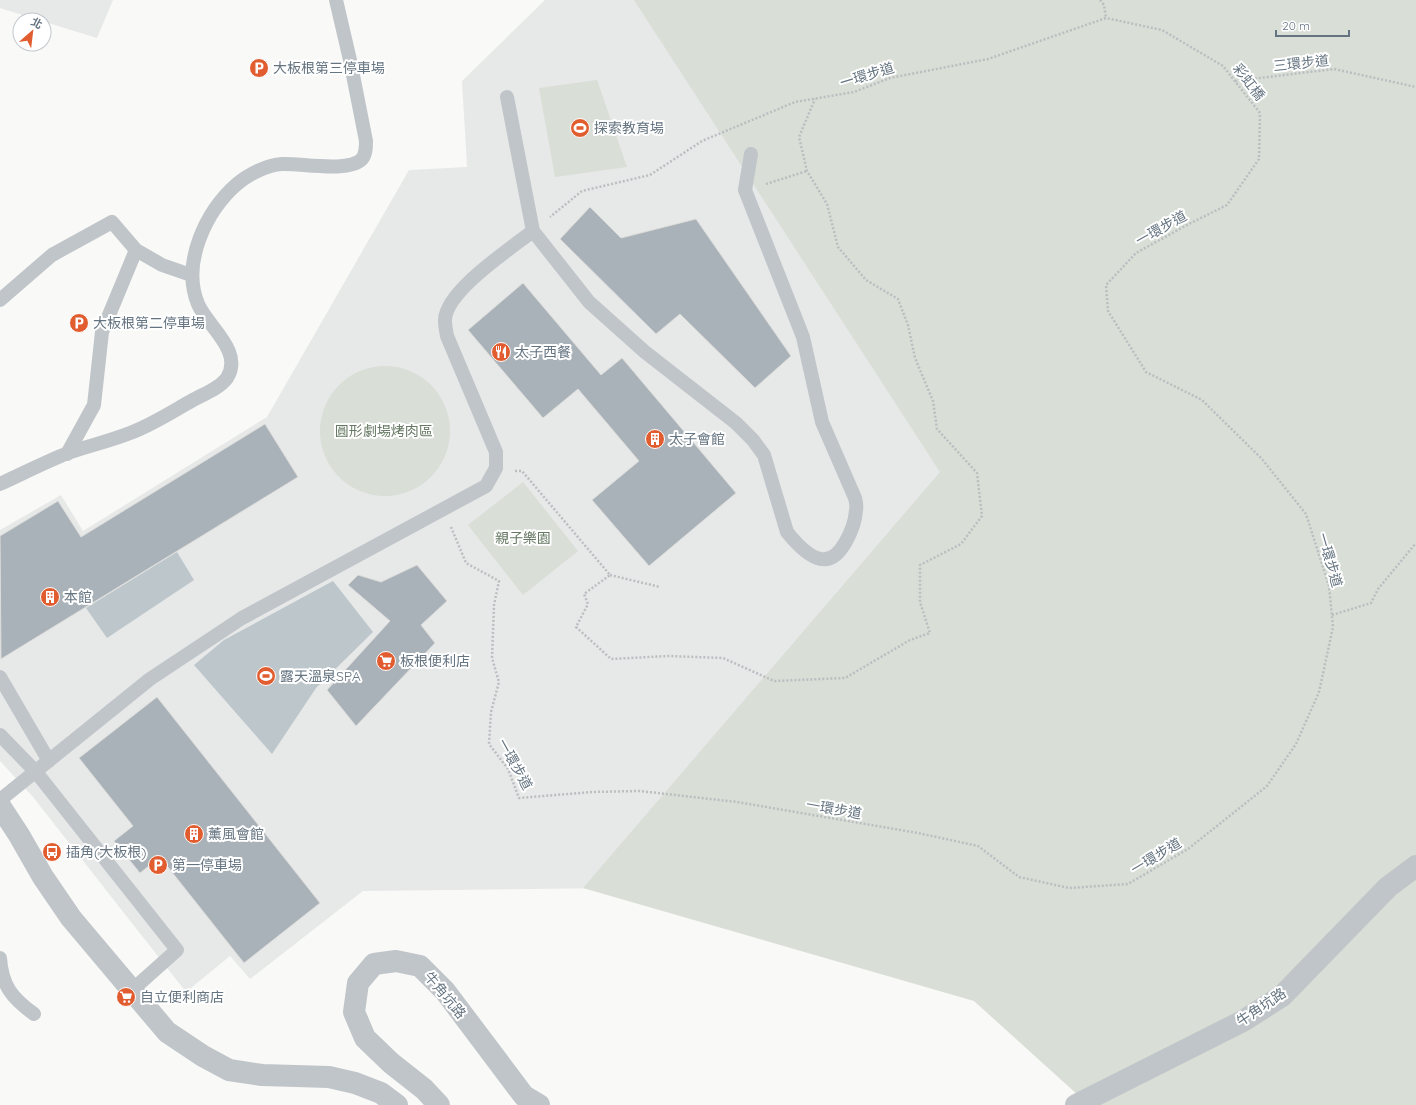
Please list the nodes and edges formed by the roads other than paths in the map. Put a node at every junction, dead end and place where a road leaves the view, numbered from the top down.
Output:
1 (336, 0) edge
2 (507, 97) dead end
3 (751, 154) dead end
4 (533, 231) junction
5 (136, 250) junction
6 (191, 275) junction
7 (0, 300) edge
8 (67, 454) junction
9 (0, 484) edge
10 (0, 677) edge
11 (0, 735) edge
12 (49, 761) junction
13 (36, 772) junction
14 (0, 800) edge
15 (0, 806) edge
16 (1416, 866) edge
17 (0, 958) edge
18 (131, 991) junction
19 (34, 1014) dead end
20 (397, 1105) edge
21 (438, 1105) edge
22 (539, 1105) edge
23 (1076, 1105) edge

1 - 6 lane
2 - 4 lane
3 - 4 lane
4 - 12 lane
5 - 6 lane
5 - 7 lane
5 - 8 lane
6 - 8 lane
8 - 9 lane
10 - 12 lane
11 - 13 lane
12 - 13 lane
13 - 14 lane
13 - 18 lane
15 - 18 street
16 - 23 street, 牛角坑路
17 - 19 lane
18 - 20 street
21 - 22 street, 牛角坑路

